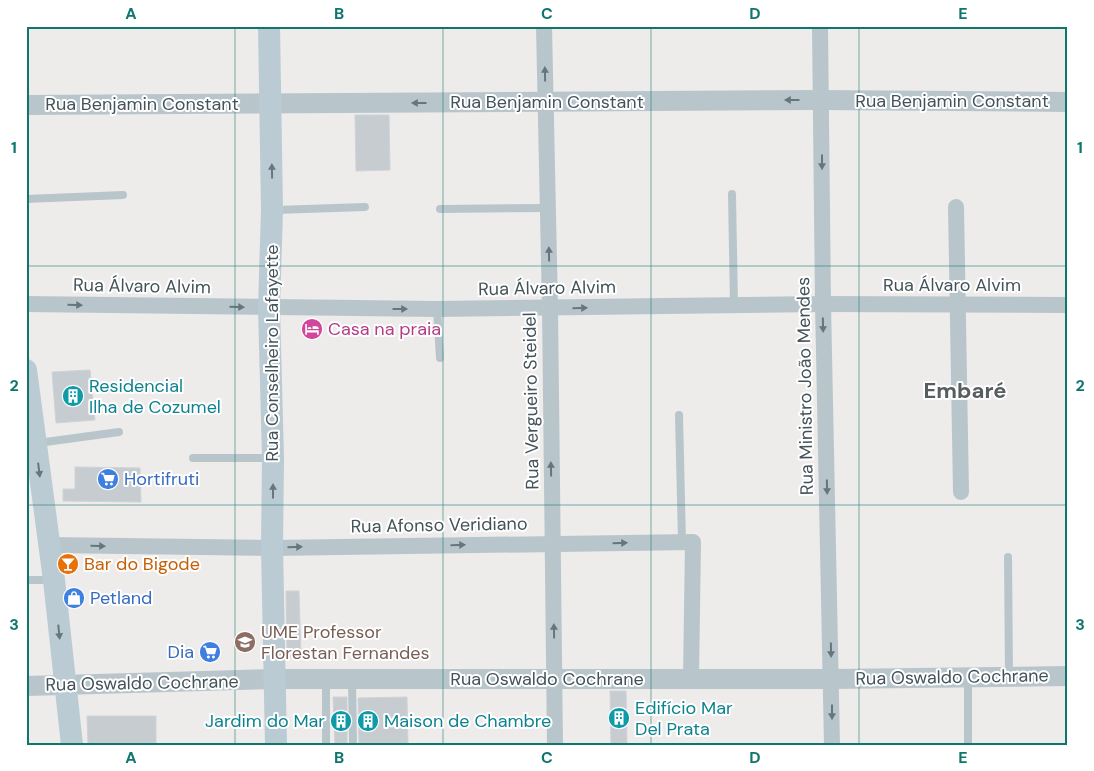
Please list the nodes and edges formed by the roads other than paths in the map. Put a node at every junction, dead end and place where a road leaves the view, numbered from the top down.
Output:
1 (270, 26) edge
2 (544, 26) edge
3 (820, 26) edge
4 (821, 100) junction
5 (545, 102) junction
6 (1068, 102) edge
7 (270, 103) junction
8 (26, 105) edge
9 (123, 194) dead end
10 (732, 194) dead end
11 (26, 199) edge
12 (365, 207) dead end
13 (956, 207) dead end
14 (548, 208) junction
15 (440, 209) dead end
16 (272, 210) junction
17 (26, 304) edge
18 (823, 304) junction
19 (959, 304) junction
20 (734, 305) junction
21 (1068, 305) edge
22 (269, 308) junction
23 (550, 308) junction
24 (437, 309) junction
25 (440, 358) dead end
26 (26, 370) edge
27 (30, 412) edge
28 (678, 415) dead end
29 (119, 432) dead end
30 (31, 444) edge
31 (193, 458) dead end
32 (273, 458) junction
33 (961, 492) dead end
34 (682, 542) junction
35 (552, 544) junction
36 (49, 545) junction
37 (272, 548) junction
38 (1008, 557) dead end
39 (26, 580) edge
40 (54, 580) junction
41 (1068, 676) edge
42 (968, 677) junction
43 (1009, 677) junction
44 (691, 678) junction
45 (326, 679) junction
46 (832, 679) junction
47 (275, 680) junction
48 (352, 680) junction
49 (554, 680) junction
50 (65, 685) junction
51 (26, 686) edge
52 (72, 745) edge
53 (276, 745) edge
54 (326, 745) edge
55 (353, 745) edge
56 (555, 745) edge
57 (832, 745) edge
58 (968, 745) edge

1 - 7 main road, Rua Conselheiro Lafayette
5 -> 2 street, Rua Vergueiro Steidel
3 - 4 street, Rua Ministro João Mendes
4 -> 5 street, Rua Benjamin Constant
4 - 6 street, Rua Benjamin Constant
4 -> 18 street, Rua Ministro João Mendes
5 -> 7 street, Rua Benjamin Constant
5 - 14 street, Rua Vergueiro Steidel
7 - 8 street, Rua Benjamin Constant
16 -> 7 main road, Rua Conselheiro Lafayette
9 - 11 lane
10 - 20 lane
12 - 16 lane
13 - 19 street
14 - 15 lane
23 -> 14 street, Rua Vergueiro Steidel
16 - 22 main road, Rua Conselheiro Lafayette
17 -> 22 street, Rua Álvaro Alvim
18 - 19 street, Rua Álvaro Alvim
18 - 20 street, Rua Álvaro Alvim
18 -> 46 street, Rua Ministro João Mendes
19 - 21 street, Rua Álvaro Alvim
19 - 33 street
23 -> 20 street, Rua Álvaro Alvim
22 -> 24 street, Rua Álvaro Alvim
22 - 32 main road, Rua Conselheiro Lafayette
23 - 24 street, Rua Álvaro Alvim
35 -> 23 street, Rua Vergueiro Steidel
24 - 25 lane
26 - 27 main road
27 - 30 main road
28 - 34 lane
29 - 30 lane
30 -> 36 main road
31 - 32 lane
37 -> 32 main road, Rua Conselheiro Lafayette
35 -> 34 street, Rua Afonso Veridiano
34 - 44 street
37 -> 35 street, Rua Afonso Veridiano
49 -> 35 street, Rua Vergueiro Steidel
36 -> 37 street, Rua Afonso Veridiano
36 - 40 main road
37 - 47 main road, Rua Conselheiro Lafayette
38 - 43 lane
39 - 40 lane
40 -> 50 main road
41 - 43 street, Rua Oswaldo Cochrane
42 - 43 street, Rua Oswaldo Cochrane
42 - 46 street, Rua Oswaldo Cochrane
42 - 58 lane
44 - 46 street, Rua Oswaldo Cochrane
44 - 49 street, Rua Oswaldo Cochrane
45 - 47 street, Rua Oswaldo Cochrane
45 - 48 street, Rua Oswaldo Cochrane
45 - 54 lane
46 -> 57 street, Rua Ministro João Mendes
47 - 50 street, Rua Oswaldo Cochrane
47 - 53 main road, Rua Conselheiro Lafayette
48 - 49 street, Rua Oswaldo Cochrane
48 - 55 lane
49 - 56 street, Rua Vergueiro Steidel
50 - 51 street, Rua Oswaldo Cochrane
50 - 52 main road

